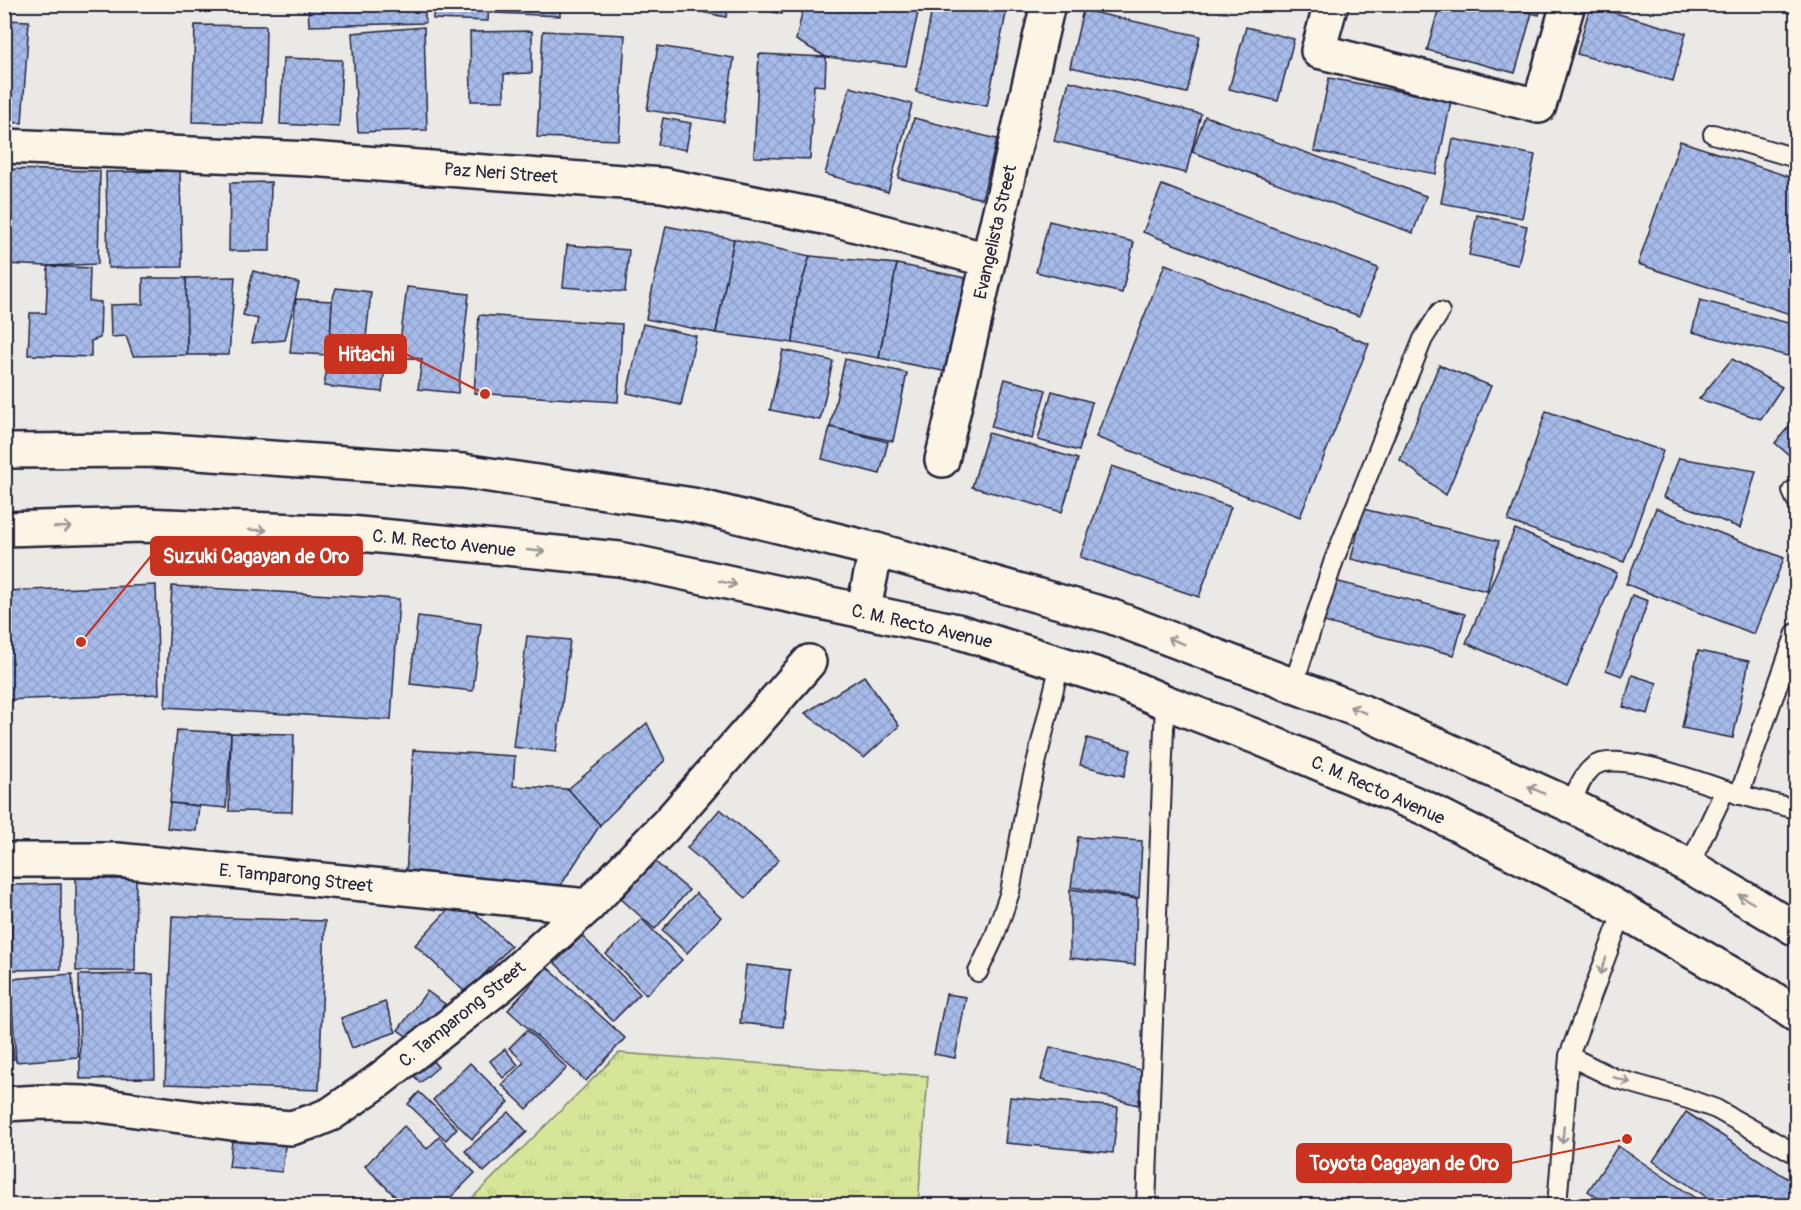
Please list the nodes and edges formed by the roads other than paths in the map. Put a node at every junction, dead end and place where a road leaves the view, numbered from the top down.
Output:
1 (1048, 4) edge
2 (1331, 4) edge
3 (1568, 4) edge
4 (1713, 134) dead end
5 (4, 146) edge
6 (1797, 158) edge
7 (988, 260) junction
8 (1440, 312) dead end
9 (4, 451) edge
10 (942, 460) dead end
11 (4, 529) edge
12 (876, 550) junction
13 (863, 612) junction
14 (1797, 633) edge
15 (809, 662) dead end
16 (1060, 664) junction
17 (1293, 686) junction
18 (1165, 702) junction
19 (1732, 792) junction
20 (1569, 805) junction
21 (1797, 808) edge
22 (4, 860) edge
23 (1689, 866) junction
24 (588, 906) junction
25 (1623, 911) junction
26 (1797, 929) edge
27 (978, 972) dead end
28 (1797, 1015) edge
29 (1569, 1056) junction
30 (4, 1104) edge
31 (1797, 1154) edge
32 (1146, 1206) edge
33 (1557, 1206) edge

1 - 7 main road, Evangelista Street
2 - 3 main road
4 - 6 lane
5 - 7 main road, Paz Neri Street
7 - 10 main road, Evangelista Street
8 - 17 lane
9 - 12 main road
11 -> 13 main road, C. M. Recto Avenue
12 - 13 main road
17 -> 12 main road
13 - 16 main road, C. M. Recto Avenue
14 - 19 lane
15 - 24 main road, C. Tamparong Street
16 - 18 main road, C. M. Recto Avenue
16 - 27 lane
20 -> 17 main road
18 - 25 main road, C. M. Recto Avenue
18 - 32 lane
19 - 20 lane
19 - 21 lane
19 - 23 lane
20 - 23 main road
22 - 24 main road, E. Tamparong Street
26 -> 23 main road
24 - 30 main road, C. Tamparong Street
25 - 28 main road, C. M. Recto Avenue
25 -> 29 lane
29 -> 31 lane
29 -> 33 lane

